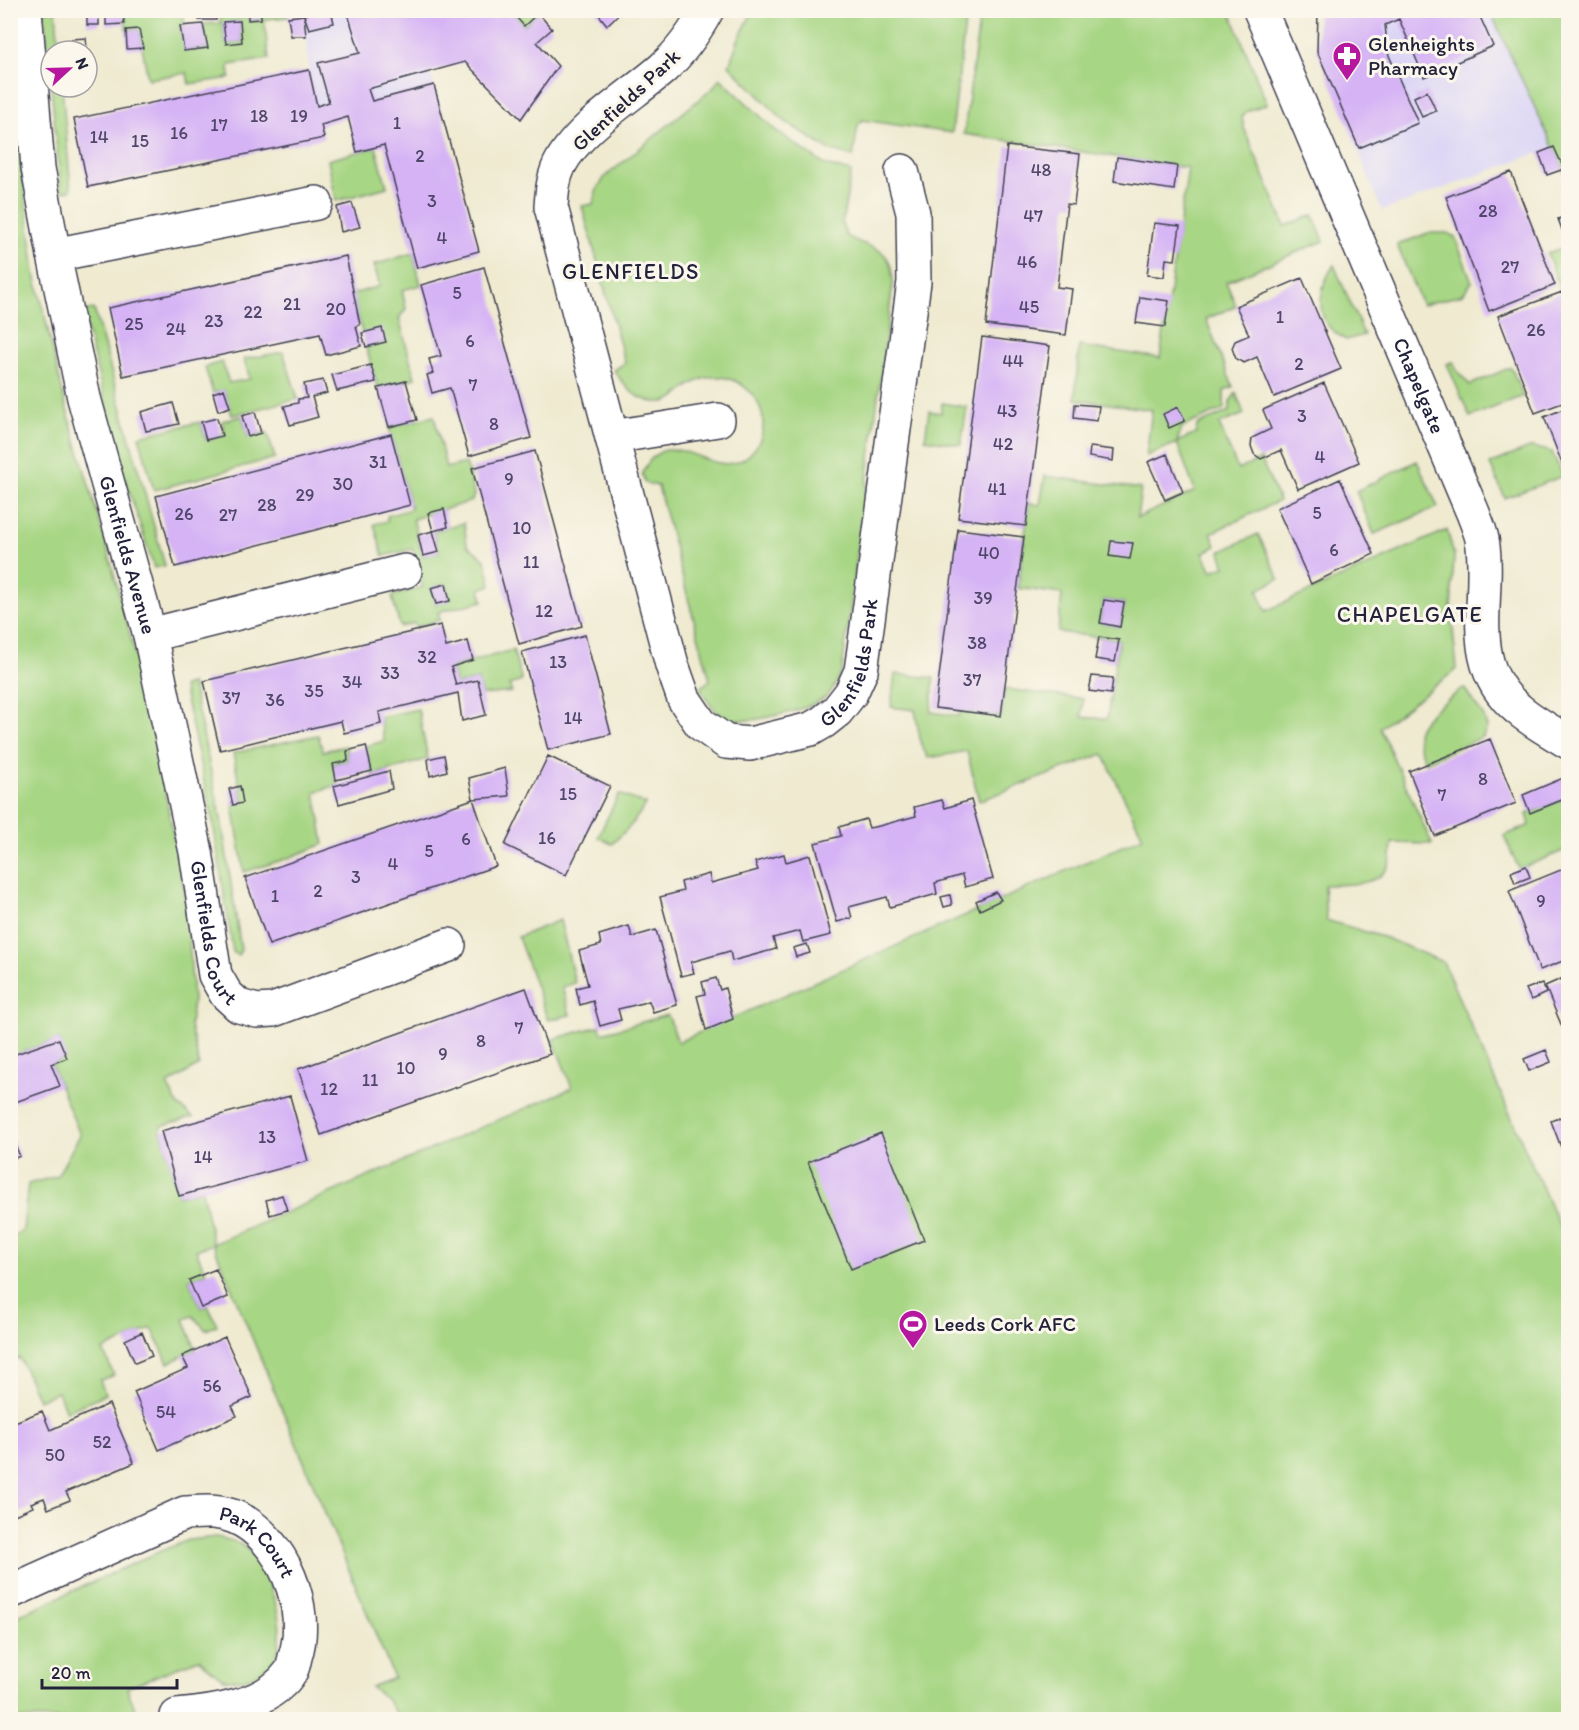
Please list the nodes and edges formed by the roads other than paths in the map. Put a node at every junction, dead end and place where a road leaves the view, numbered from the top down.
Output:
1 (25, 10) edge
2 (706, 10) edge
3 (1260, 10) edge
4 (902, 171) dead end
5 (316, 203) dead end
6 (54, 255) junction
7 (718, 420) dead end
8 (612, 437) junction
9 (405, 571) dead end
10 (150, 634) junction
11 (1569, 742) edge
12 (449, 945) dead end
13 (10, 1592) edge
14 (177, 1716) dead end

1 - 6 street, Glenfields Avenue
2 - 8 street, Glenfields Park
3 - 11 street, Chapelgate
4 - 8 street, Glenfields Park
5 - 6 street
6 - 10 street, Glenfields Avenue
7 - 8 street
9 - 10 street, Glenfields Avenue
10 - 12 street, Glenfields Court
13 - 14 street, Park Court

